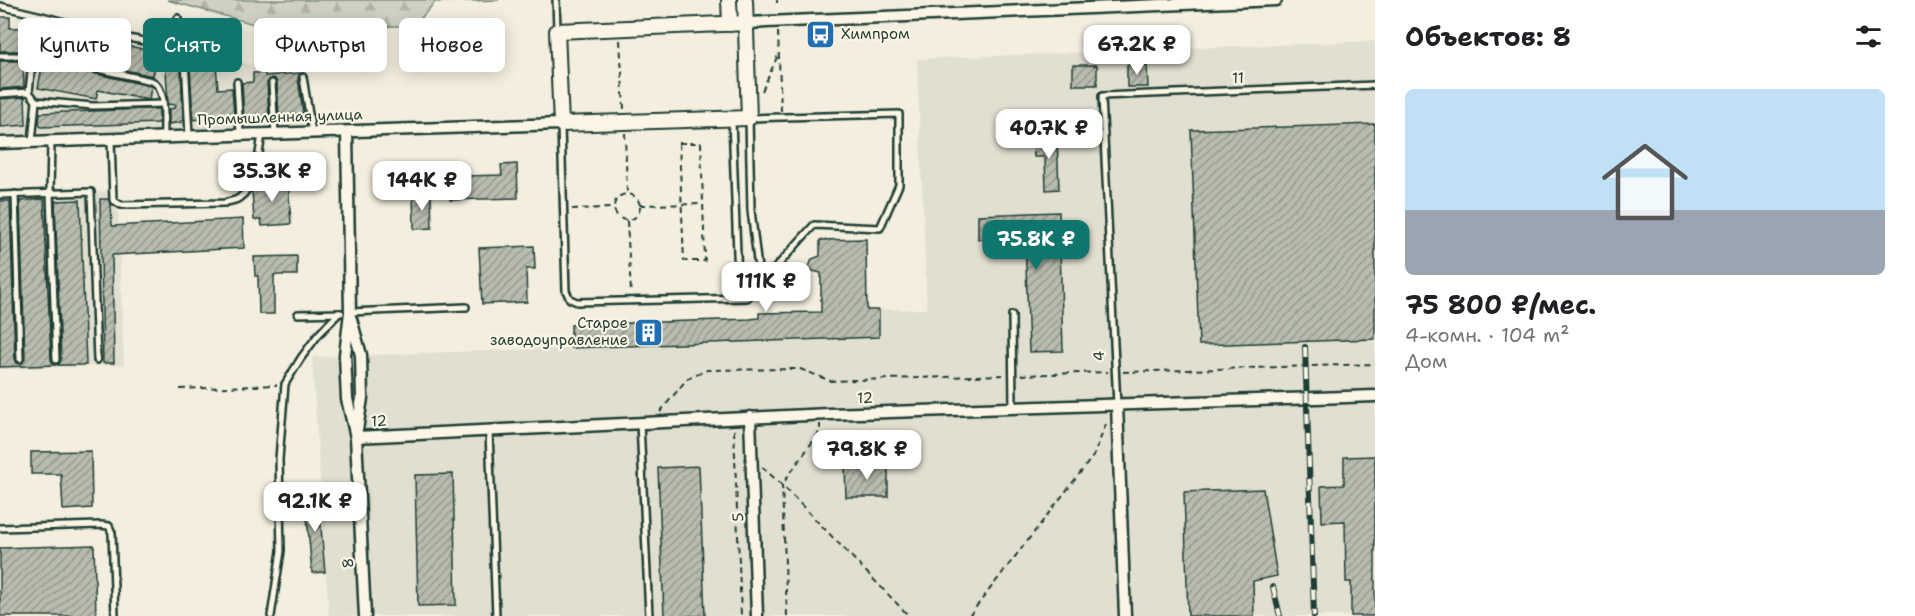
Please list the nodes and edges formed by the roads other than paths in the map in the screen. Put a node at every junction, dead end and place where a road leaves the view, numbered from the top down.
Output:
1 (556, 0) edge
2 (729, 0) edge
3 (745, 0) edge
4 (1276, 0) edge
5 (0, 6) edge
6 (42, 16) joint
7 (746, 23) junction
8 (730, 24) junction
9 (557, 31) junction
10 (143, 41) edge
11 (0, 56) edge
12 (18, 56) edge
13 (31, 72) edge
14 (111, 72) edge
15 (185, 72) edge
16 (303, 76) dead end
17 (237, 82) dead end
18 (272, 83) dead end
19 (1375, 85) edge
20 (29, 92) junction
21 (0, 94) edge
22 (1102, 96) joint
23 (36, 101) junction
24 (163, 104) junction
25 (732, 118) junction
26 (749, 118) junction
27 (561, 124) junction
28 (347, 132) junction
29 (312, 133) junction
30 (262, 134) junction
31 (275, 134) junction
32 (240, 135) junction
33 (189, 137) junction
34 (164, 138) junction
35 (111, 140) junction
36 (32, 142) junction
37 (51, 142) junction
38 (0, 143) edge
39 (50, 193) junction
40 (15, 194) junction
41 (0, 195) edge
42 (738, 280) dead end
43 (759, 285) junction
44 (466, 307) dead end
45 (344, 313) junction
46 (298, 314) dead end
47 (1011, 315) dead end
48 (20, 359) dead end
49 (56, 360) dead end
50 (97, 360) dead end
51 (1375, 396) edge
52 (1117, 405) junction
53 (1013, 408) junction
54 (750, 417) junction
55 (645, 423) junction
56 (489, 431) junction
57 (356, 437) junction
58 (0, 528) edge
59 (115, 616) edge
60 (272, 616) edge
61 (365, 616) edge
62 (496, 616) edge
63 (649, 616) edge
64 (758, 616) edge
65 (1125, 616) edge

1 - 9 lane
2 - 8 street
3 - 7 street
4 - 7 street
5 - 6 lane
6 - 10 lane
7 - 8 street
7 - 26 street
8 - 9 street
9 - 27 street
11 - 12 lane
13 - 20 lane
14 - 24 lane
15 - 33 lane
16 - 29 lane
17 - 32 lane
18 - 31 lane
19 - 22 lane, 11
20 - 21 lane
20 - 23 lane
22 - 52 lane, 4
23 - 24 lane
23 - 36 lane
24 - 34 lane
25 - 26 street, Промышленная улица
25 - 27 street, Промышленная улица
25 - 42 lane
26 - 43 lane
26 - 43 lane
27 - 28 street, Промышленная улица
27 - 43 lane
28 - 29 street, Промышленная улица
28 - 45 street
29 - 31 street, Промышленная улица
30 - 31 street, Промышленная улица
30 - 32 street, Промышленная улица
30 - 35 lane
32 - 33 street, Промышленная улица
33 - 34 street, Промышленная улица
34 - 35 street, Промышленная улица
35 - 37 street, Промышленная улица
36 - 37 street, Промышленная улица
36 - 38 street, Промышленная улица
37 - 39 lane
39 - 40 lane
39 - 49 lane
39 - 50 lane
40 - 41 lane
40 - 48 lane
44 - 45 lane
45 - 46 lane
45 - 57 street
45 - 57 street
45 - 60 lane
47 - 53 lane
51 - 52 street, 12
52 - 53 street, 12
52 - 65 street, 4
53 - 54 street, 12
54 - 55 street, 12
54 - 64 street, 5
55 - 56 street, 12
55 - 63 lane
56 - 57 street, 12
56 - 62 lane
57 - 61 street, 8
58 - 59 lane

